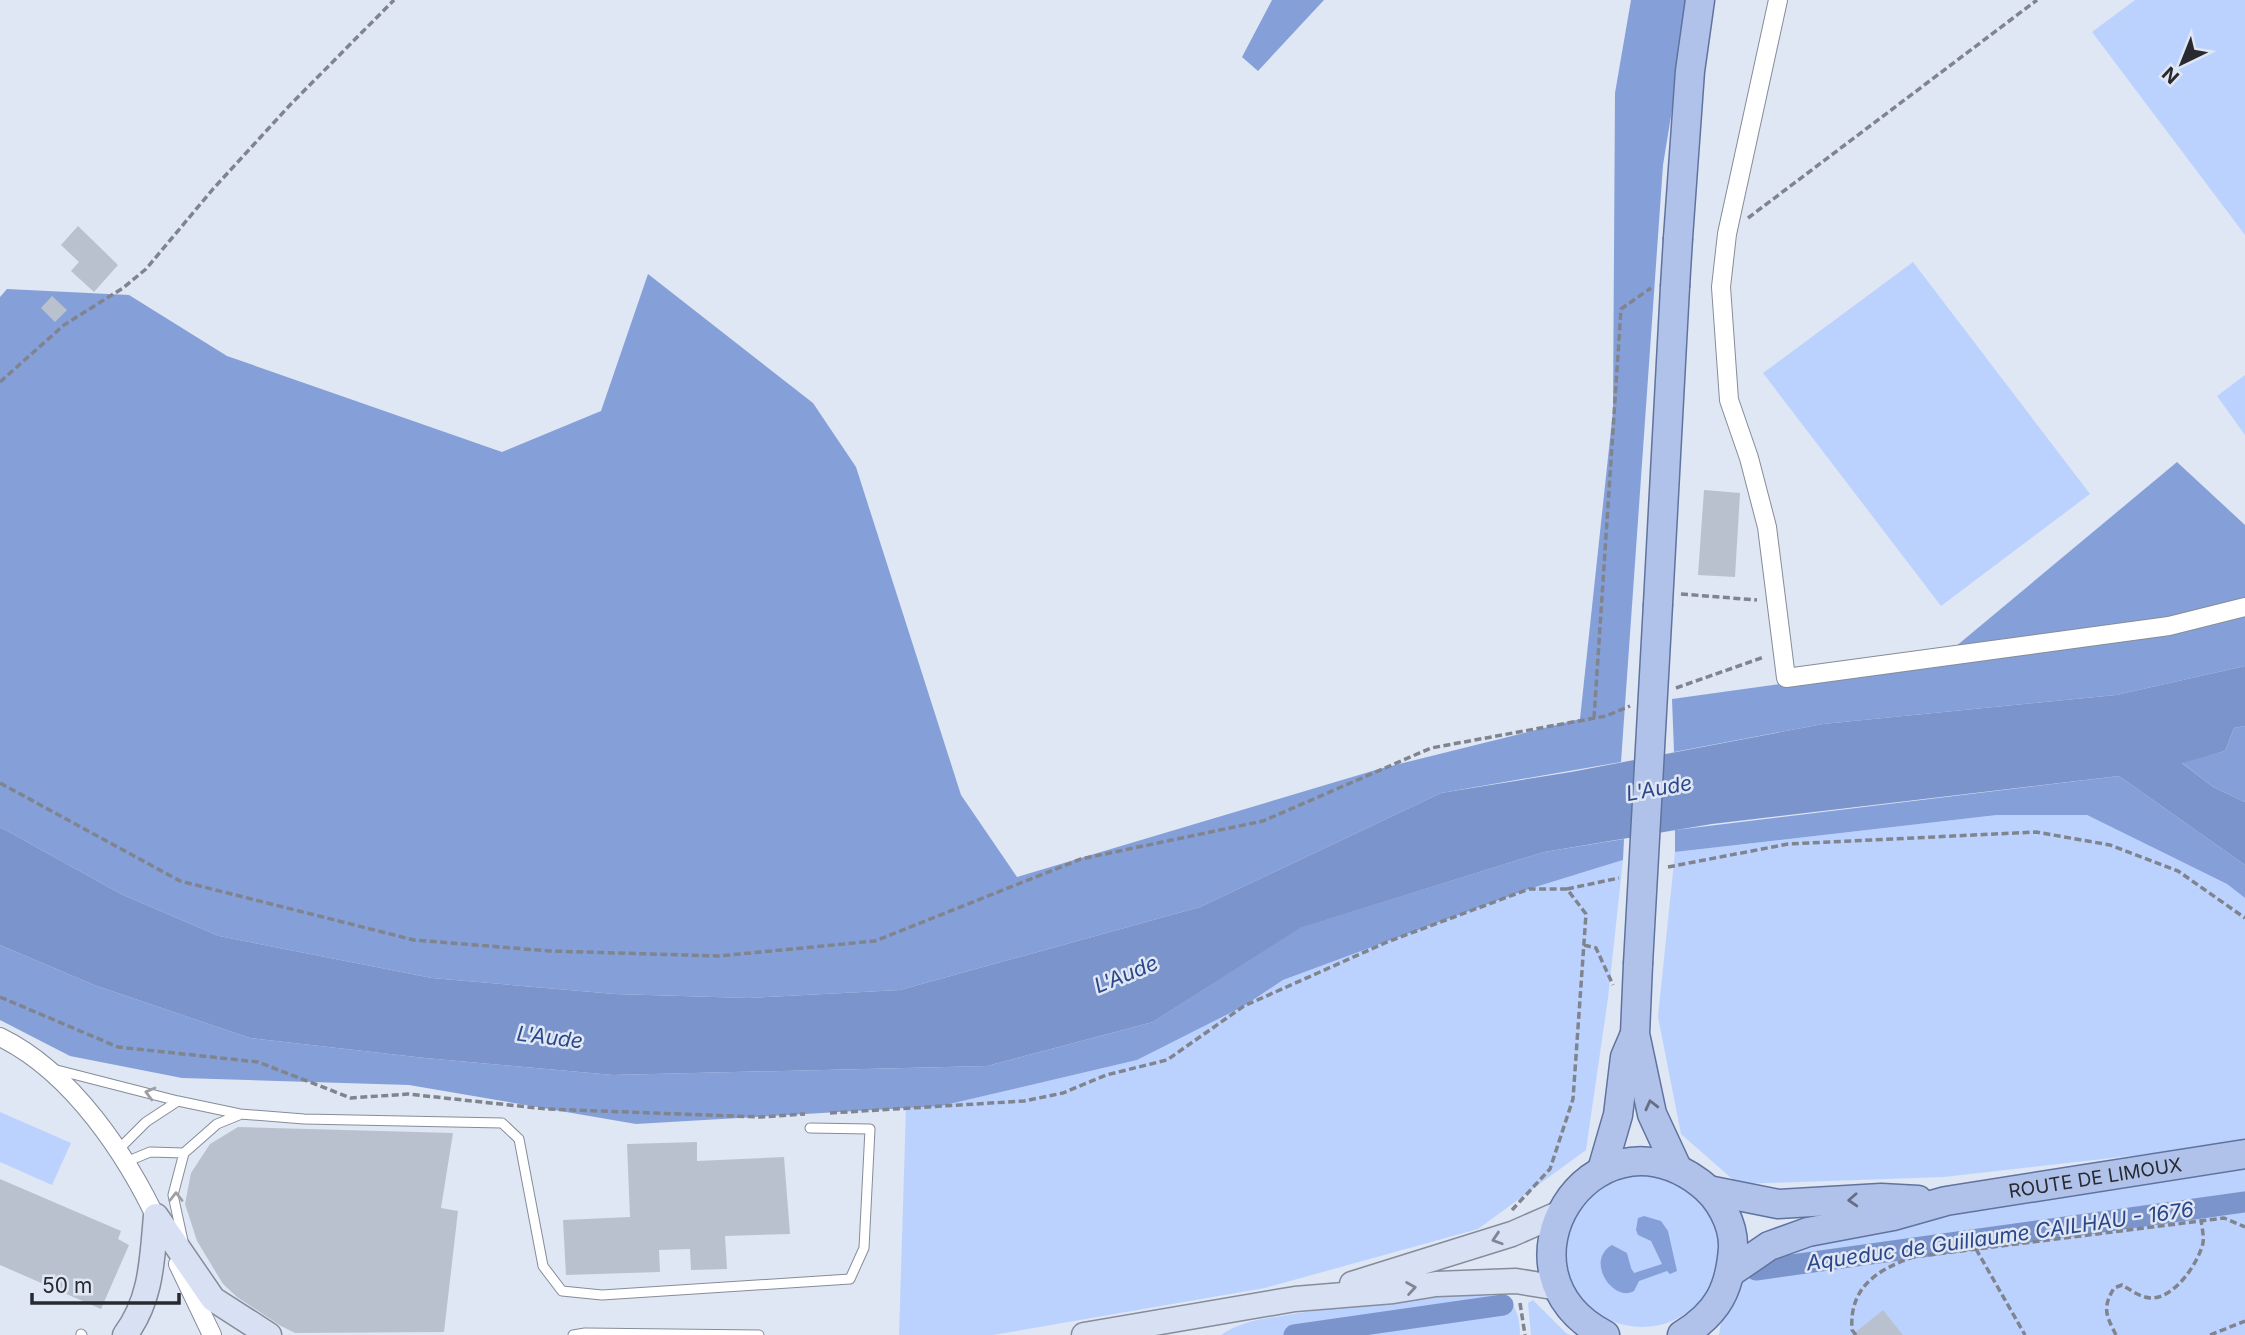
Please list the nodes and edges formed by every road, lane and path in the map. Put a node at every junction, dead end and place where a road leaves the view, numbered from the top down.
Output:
1 (394, 0) edge
2 (1700, 0) edge
3 (1778, 0) edge
4 (2037, 0) edge
5 (1727, 234) junction
6 (1664, 287) junction
7 (0, 382) edge
8 (1668, 599) junction
9 (1759, 600) dead end
10 (2245, 607) edge
11 (1783, 651) junction
12 (1670, 691) dead end
13 (1634, 705) dead end
14 (1594, 718) junction
15 (0, 783) edge
16 (1666, 867) dead end
17 (1628, 876) dead end
18 (1567, 889) junction
19 (2245, 918) edge
20 (1584, 944) junction
21 (1637, 977) junction
22 (0, 997) edge
23 (1635, 1034) junction
24 (0, 1037) edge
25 (43, 1067) junction
26 (178, 1101) junction
27 (830, 1113) dead end
28 (240, 1114) junction
29 (816, 1114) dead end
30 (810, 1128) dead end
31 (184, 1153) junction
32 (2245, 1154) edge
33 (122, 1156) junction
34 (1677, 1168) junction
35 (1602, 1170) junction
36 (1709, 1190) junction
37 (1946, 1201) junction
38 (1560, 1213) junction
39 (156, 1216) junction
40 (2201, 1220) junction
41 (2245, 1227) edge
42 (1512, 1234) junction
43 (1976, 1249) junction
44 (188, 1263) junction
45 (1731, 1272) junction
46 (1516, 1281) junction
47 (1559, 1288) junction
48 (1295, 1299) junction
49 (2245, 1321) edge
50 (1713, 1322) edge
51 (125, 1335) edge
52 (212, 1335) edge
53 (269, 1335) edge
54 (573, 1335) edge
55 (759, 1335) edge
56 (1084, 1335) edge
57 (1525, 1335) edge
58 (1605, 1335) edge
59 (1682, 1335) edge
60 (1856, 1335) edge
61 (2025, 1335) edge
62 (2116, 1335) edge
63 (2210, 1335) edge

1 - 7 path
2 - 6 main road, bridge
3 - 5 street
4 - 5 path
5 - 11 street
6 - 8 main road
6 - 14 path
8 - 9 path
8 - 21 main road, bridge
10 - 11 street
11 - 12 path
13 - 14 path
14 - 15 path
16 - 19 path
17 - 18 path
18 - 20 path
18 - 27 path
20 - 21 path
20 - 42 path
21 - 23 main road
22 - 29 path
34 -> 23 main road
23 - 35 main road
24 - 25 street
26 -> 25 lane
25 - 33 street
26 - 28 lane
26 - 33 lane
28 - 30 lane
28 - 31 lane
31 - 33 lane
44 -> 31 lane
32 - 37 main road, ROUTE DE LIMOUX
33 - 39 street
34 - 35 main road
34 - 36 main road
35 - 38 main road
37 -> 36 main road
36 - 45 main road
37 - 45 main road
38 - 42 main road
38 - 47 main road
39 - 44 main road
39 - 51 main road
39 - 52 street
40 - 41 path
40 - 43 path
40 - 62 path
42 -> 48 main road
43 - 60 path
43 - 61 path
44 - 53 main road
45 - 50 main road
46 - 47 main road
48 -> 46 main road
46 - 57 path
47 - 58 main road
48 - 56 main road
49 - 63 path
50 - 59 main road
54 - 55 lane

